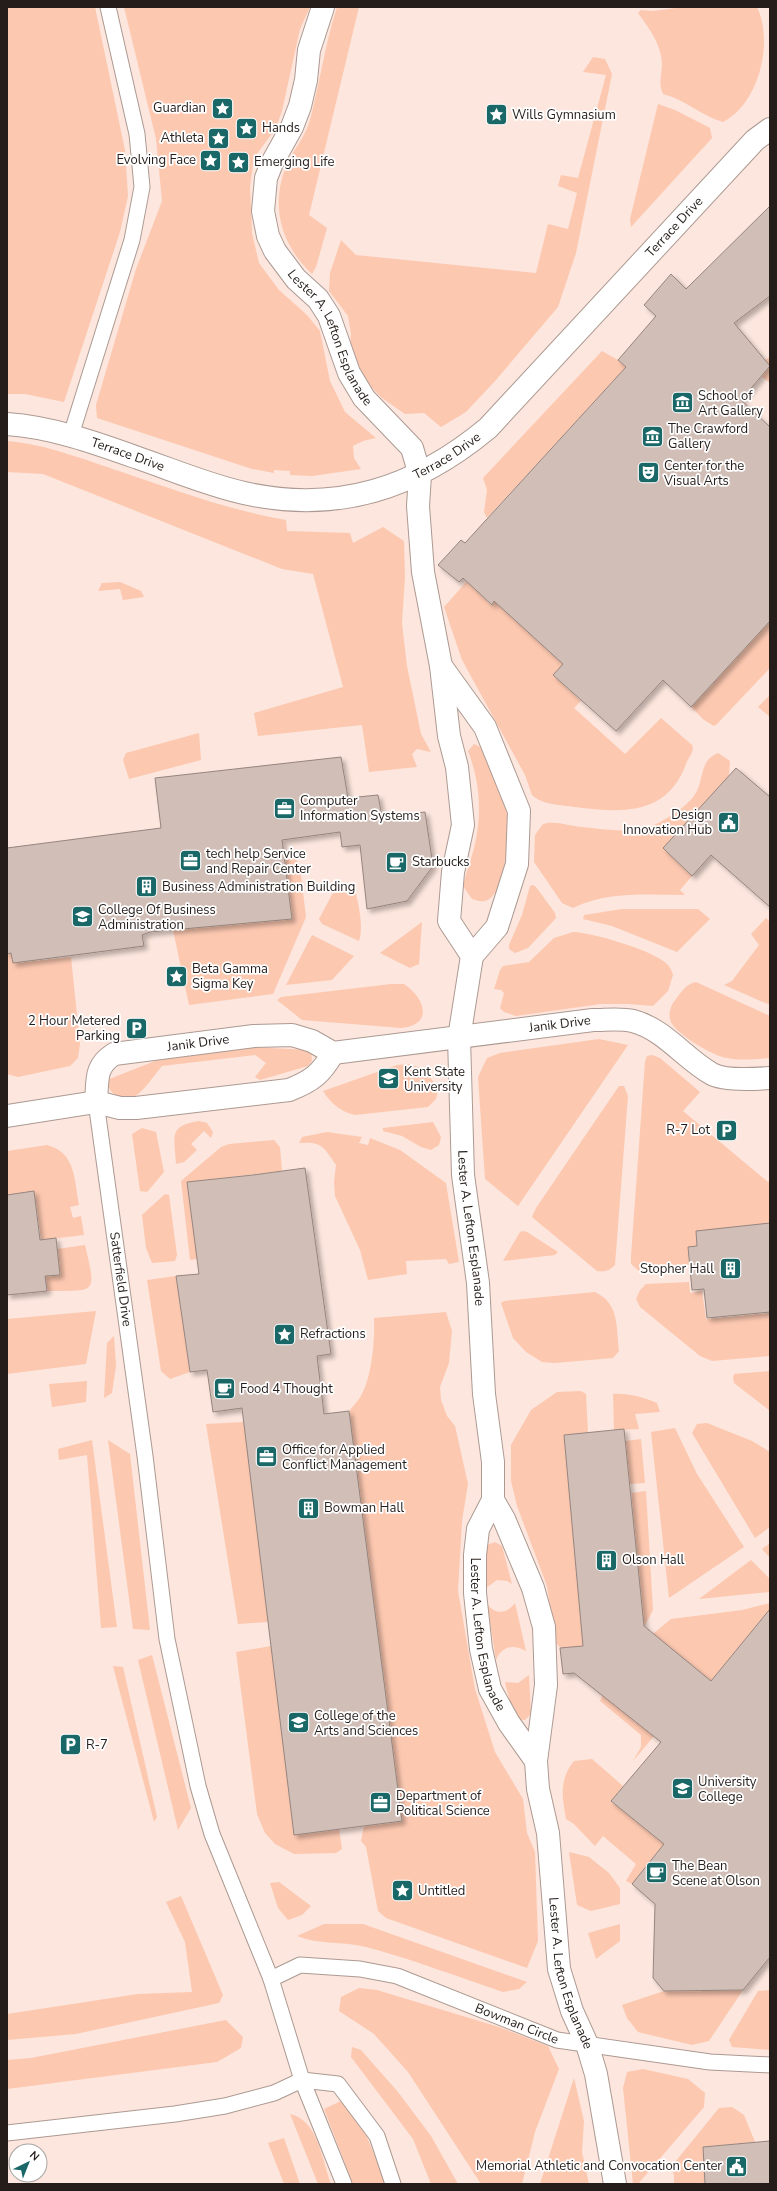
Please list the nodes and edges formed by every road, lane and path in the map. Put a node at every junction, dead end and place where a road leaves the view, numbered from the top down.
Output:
1 (108, 7) edge
2 (323, 7) edge
3 (770, 129) edge
4 (7, 424) edge
5 (71, 436) junction
6 (420, 475) junction
7 (441, 666) junction
8 (472, 956) junction
9 (459, 1038) junction
10 (333, 1053) junction
11 (770, 1078) edge
12 (96, 1102) junction
13 (7, 1116) edge
14 (493, 1500) junction
15 (536, 1761) junction
16 (271, 1979) junction
17 (587, 2044) junction
18 (770, 2064) edge
19 (302, 2080) junction
20 (7, 2133) edge
21 (344, 2184) edge
22 (393, 2184) edge
23 (615, 2184) edge

1 - 5 lane
2 - 6 street, Lester A. Lefton Esplanade
3 - 6 street, Terrace Drive
4 - 5 street, Terrace Drive
5 - 6 street, Terrace Drive
6 - 7 street, Lester A. Lefton Esplanade
7 - 8 street, Lester A. Lefton Esplanade
7 - 8 street, Lester A. Lefton Esplanade
8 - 9 street, Lester A. Lefton Esplanade
9 - 10 street, Janik Drive
9 - 11 street, Janik Drive
9 - 14 street, Lester A. Lefton Esplanade
10 - 12 street
10 - 12 street, Janik Drive
12 - 13 street
12 - 16 lane, Satterfield Drive
14 - 15 street, Lester A. Lefton Esplanade
14 - 15 street, Lester A. Lefton Esplanade
15 - 17 street, Lester A. Lefton Esplanade
16 - 17 lane, Bowman Circle
16 - 19 lane, Satterfield Drive
17 - 18 lane, Bowman Circle
17 - 23 street, Lester A. Lefton Esplanade
19 - 20 lane
19 - 21 lane, Satterfield Drive
19 - 22 lane

